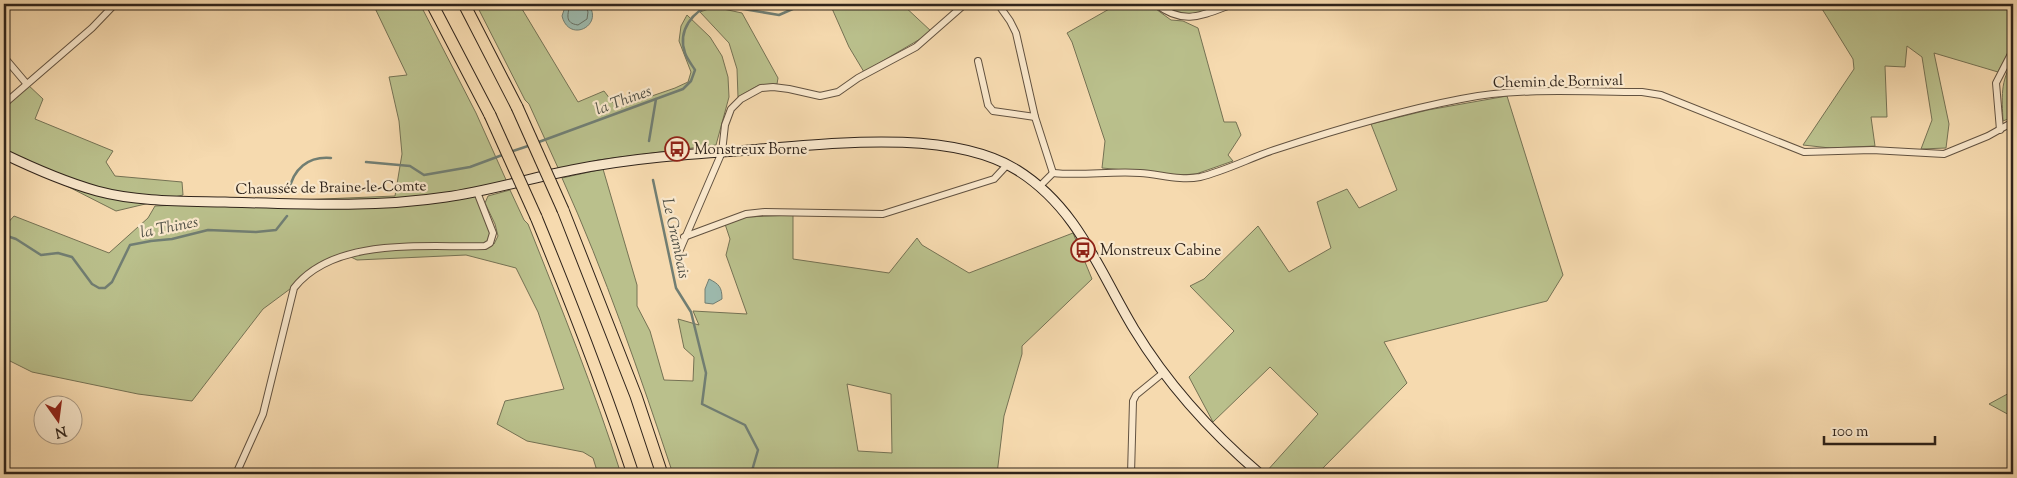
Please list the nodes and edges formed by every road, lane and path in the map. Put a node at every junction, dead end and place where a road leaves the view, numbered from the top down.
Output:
1 (115, 4) edge
2 (432, 4) edge
3 (464, 4) edge
4 (964, 4) edge
5 (998, 4) edge
6 (1156, 4) edge
7 (1233, 4) edge
8 (2013, 50) edge
9 (4, 57) edge
10 (978, 62) dead end
11 (26, 84) junction
12 (4, 104) edge
13 (1035, 116) junction
14 (2013, 122) edge
15 (2000, 130) junction
16 (722, 152) junction
17 (4, 154) edge
18 (1007, 165) junction
19 (1053, 173) junction
20 (1040, 186) junction
21 (477, 192) junction
22 (684, 237) junction
23 (679, 252) dead end
24 (1163, 372) junction
25 (236, 474) edge
26 (633, 474) edge
27 (662, 474) edge
28 (1131, 474) edge
29 (1260, 474) edge

1 - 11 street
2 - 26 highway, bridge
3 - 27 highway, bridge
4 - 16 street
5 - 13 street
6 - 7 street
8 - 15 street
9 - 11 street
10 - 13 street
11 - 12 street
13 - 19 street
14 - 15 street, Chemin de Bornival
15 - 19 street, Chemin de Bornival
16 - 18 main road, Chaussée de Braine-le-Comte
16 - 21 main road, Chaussée de Braine-le-Comte
16 - 22 street
17 - 21 main road, Chaussée de Braine-le-Comte
18 - 20 main road, Chaussée de Braine-le-Comte
18 - 22 street
19 - 20 street
20 - 24 main road, Chaussée de Braine-le-Comte
21 - 25 street
22 - 23 street
24 - 28 street
24 - 29 main road, Chaussée de Braine-le-Comte

